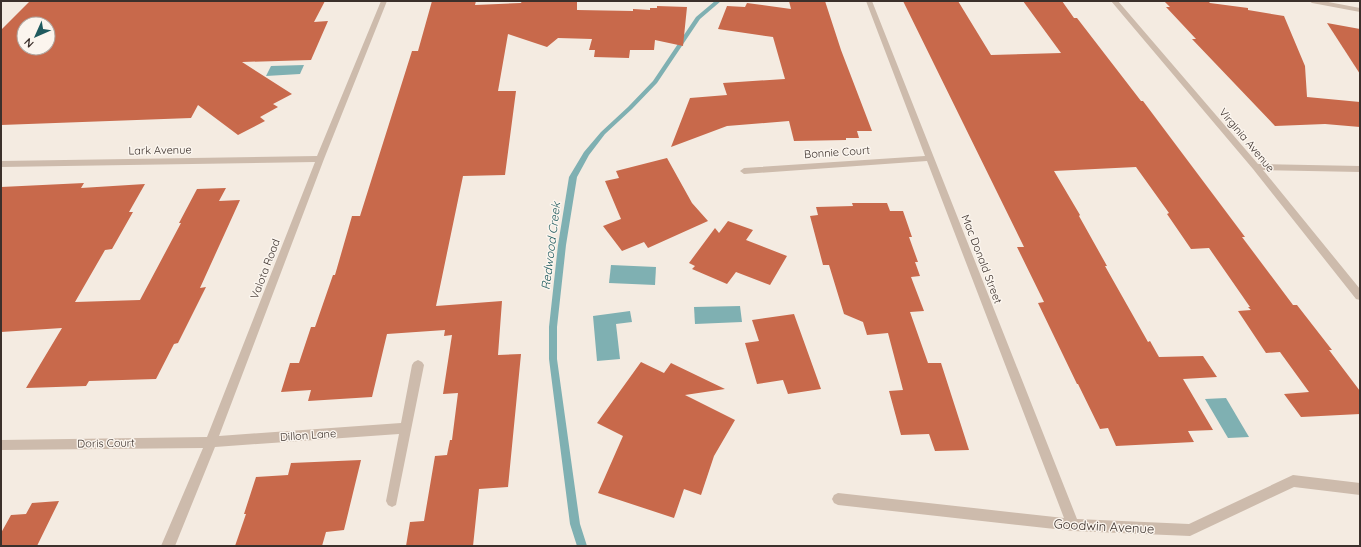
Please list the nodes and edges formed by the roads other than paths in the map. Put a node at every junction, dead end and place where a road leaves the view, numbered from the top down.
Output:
1 (384, 1) edge
2 (869, 1) edge
3 (1114, 1) edge
4 (1312, 1) edge
5 (1360, 10) edge
6 (930, 158) junction
7 (320, 159) junction
8 (1, 164) edge
9 (1256, 167) junction
10 (1360, 169) edge
11 (744, 171) dead end
12 (1360, 296) edge
13 (418, 365) dead end
14 (406, 428) junction
15 (211, 442) junction
16 (1, 445) edge
17 (1360, 489) edge
18 (838, 499) dead end
19 (392, 500) dead end
20 (1073, 525) junction
21 (168, 546) edge

1 - 7 street, Valota Road
2 - 6 street, Mac Donald Street
3 - 9 street, Virginia Avenue
4 - 5 street
6 - 11 street, Bonnie Court
6 - 20 street, Mac Donald Street
7 - 8 street, Lark Avenue
7 - 15 street, Valota Road
9 - 10 street
9 - 12 street, Virginia Avenue
13 - 14 street
14 - 15 street, Dillon Lane
14 - 19 street
15 - 16 street, Doris Court
15 - 21 street, Valota Road
17 - 20 street, Goodwin Avenue
18 - 20 street, Goodwin Avenue

